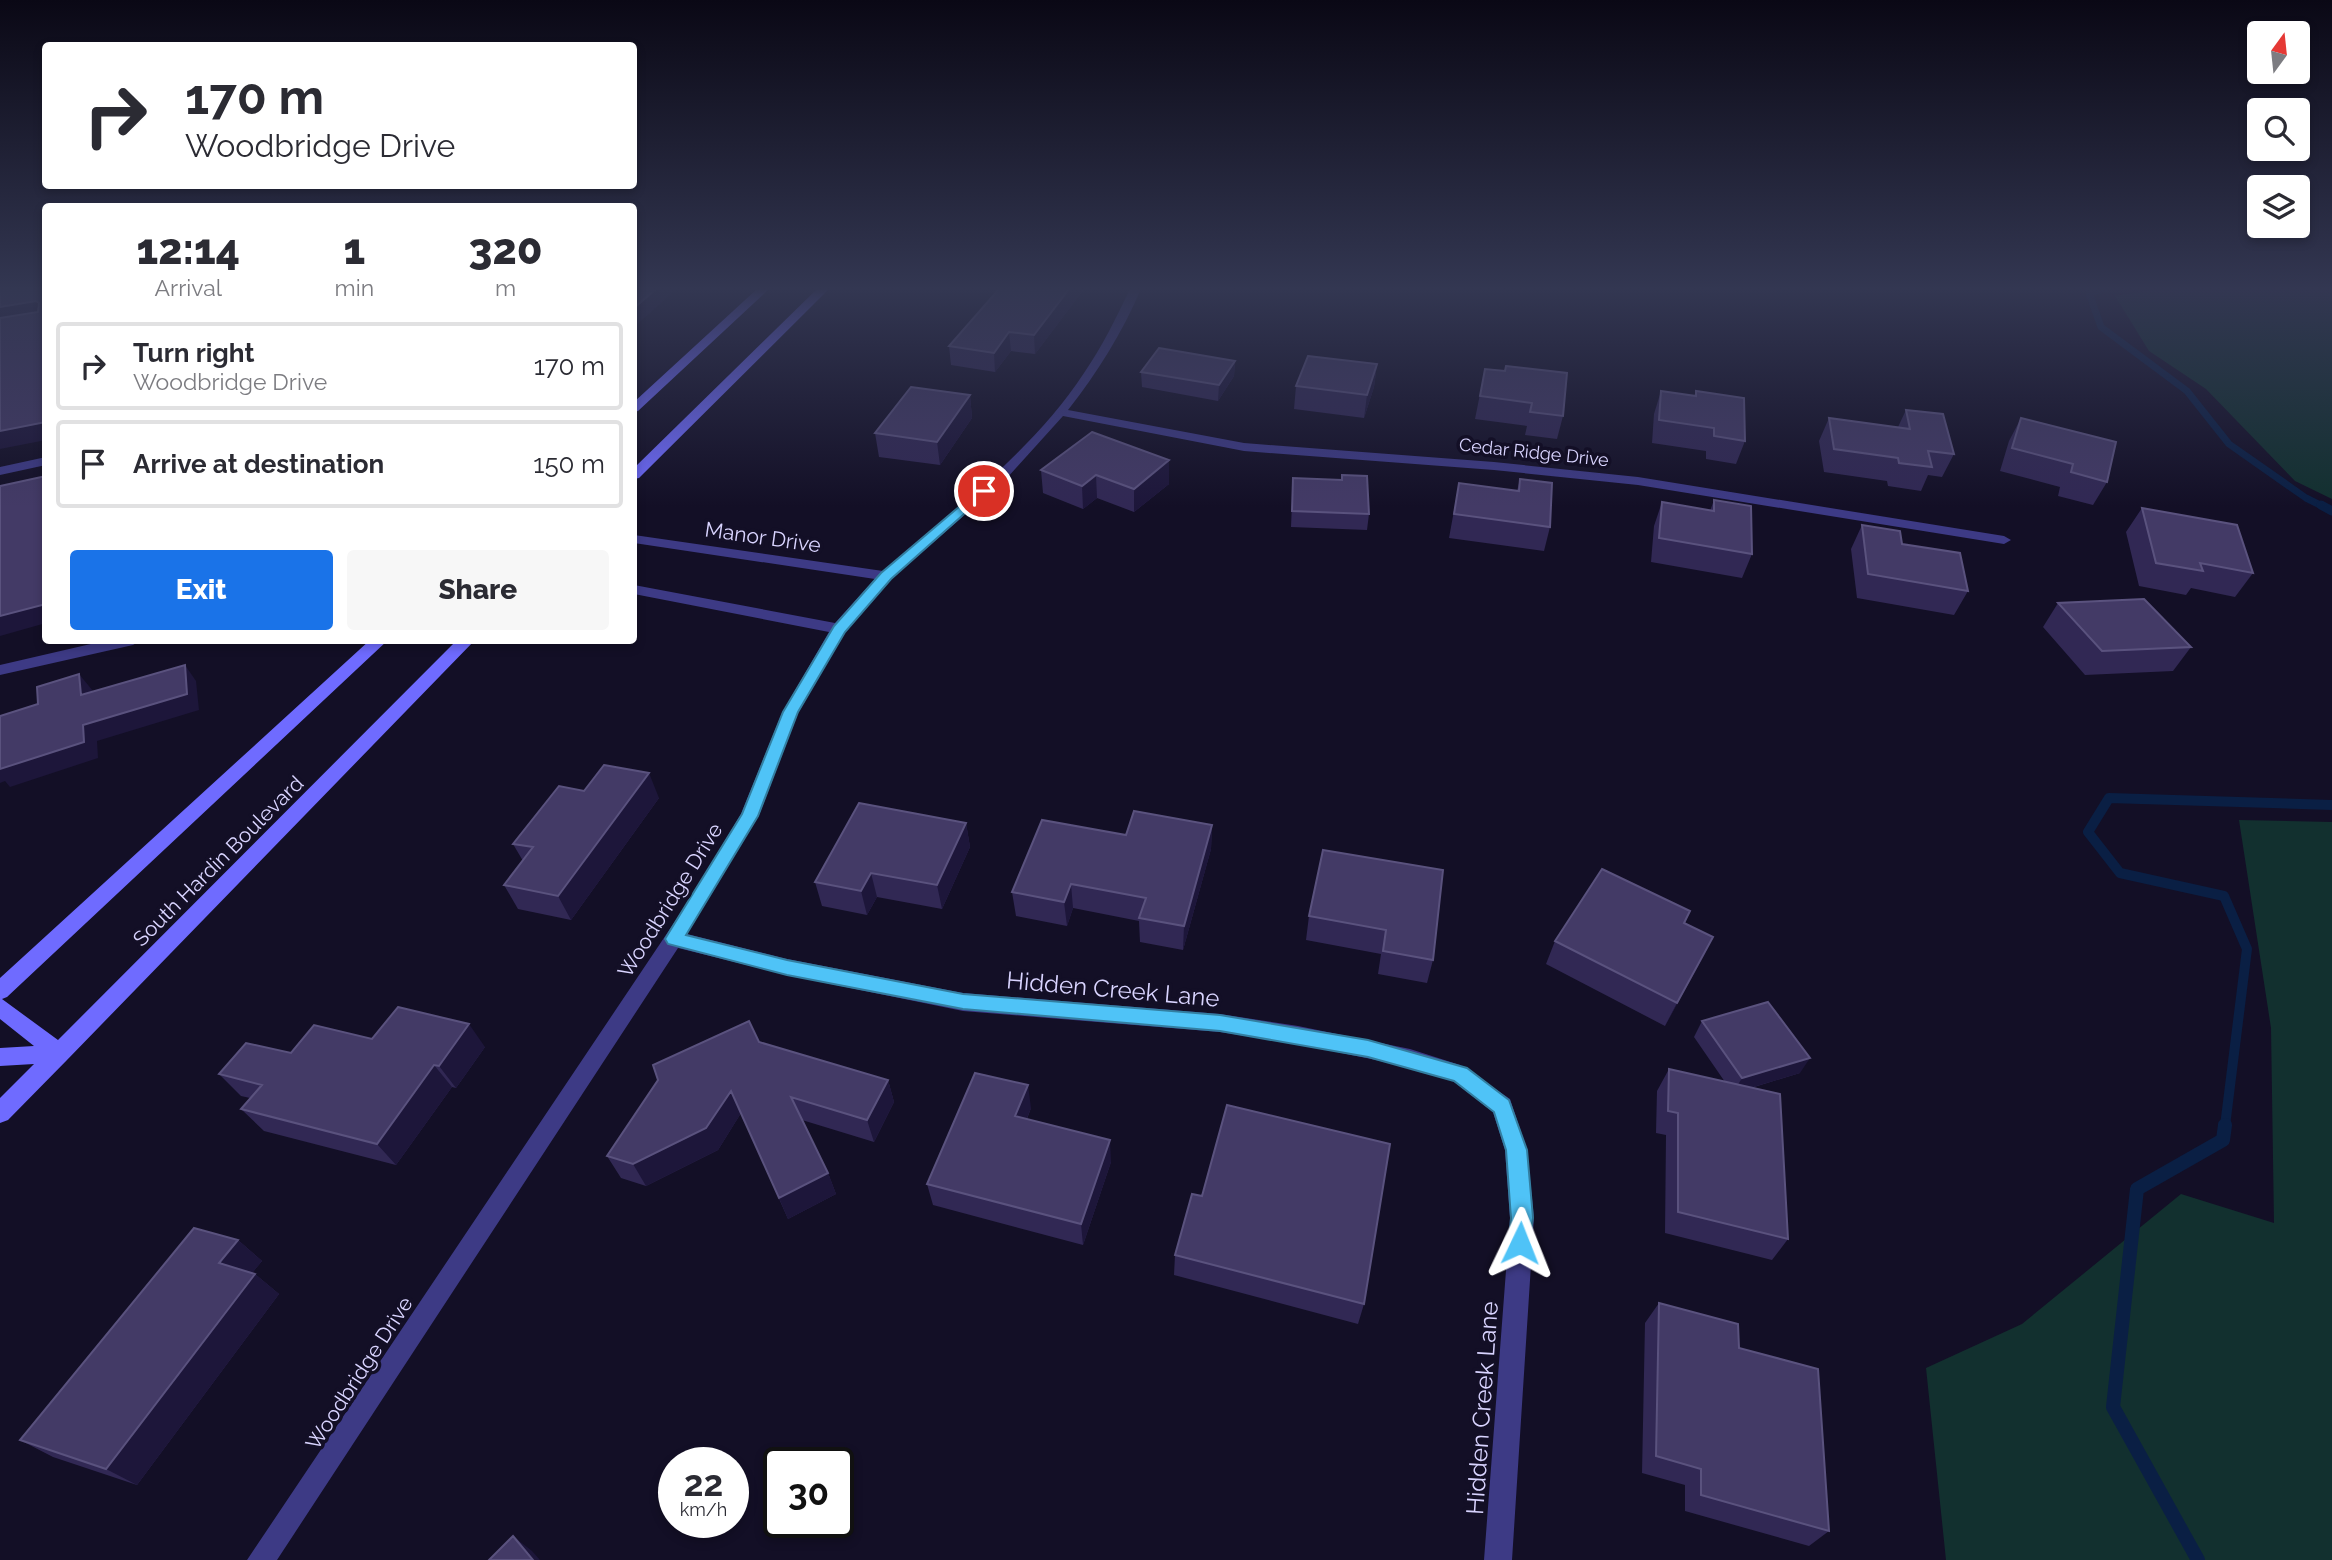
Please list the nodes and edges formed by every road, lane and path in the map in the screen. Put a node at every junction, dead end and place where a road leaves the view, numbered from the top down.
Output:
1 (684, 362) edge
2 (749, 362) edge
3 (1097, 362) edge
4 (637, 405) edge
5 (1060, 412) junction
6 (42, 462) edge
7 (0, 471) edge
8 (637, 472) edge
9 (637, 539) edge
10 (2004, 540) dead end
11 (886, 576) junction
12 (637, 590) edge
13 (839, 629) junction
14 (115, 644) edge
15 (376, 644) edge
16 (463, 644) edge
17 (0, 670) edge
18 (674, 939) junction
19 (0, 991) edge
20 (0, 1007) edge
21 (60, 1054) junction
22 (0, 1057) edge
23 (0, 1113) edge
24 (261, 1560) edge
25 (1498, 1560) edge

1 - 4 main road
2 - 8 main road
3 - 5 street, Woodbridge Drive
5 - 10 street, Cedar Ridge Drive
5 - 11 street, Woodbridge Drive
6 - 7 street
9 - 11 street, Manor Drive
11 - 13 street, Woodbridge Drive
12 - 13 street
13 - 18 street, Woodbridge Drive
14 - 17 street
15 - 19 main road
16 - 21 main road, South Hardin Boulevard
18 - 24 street, Woodbridge Drive
18 - 25 street, Hidden Creek Lane
20 - 21 main road
21 - 22 main road
21 - 23 main road, South Hardin Boulevard

